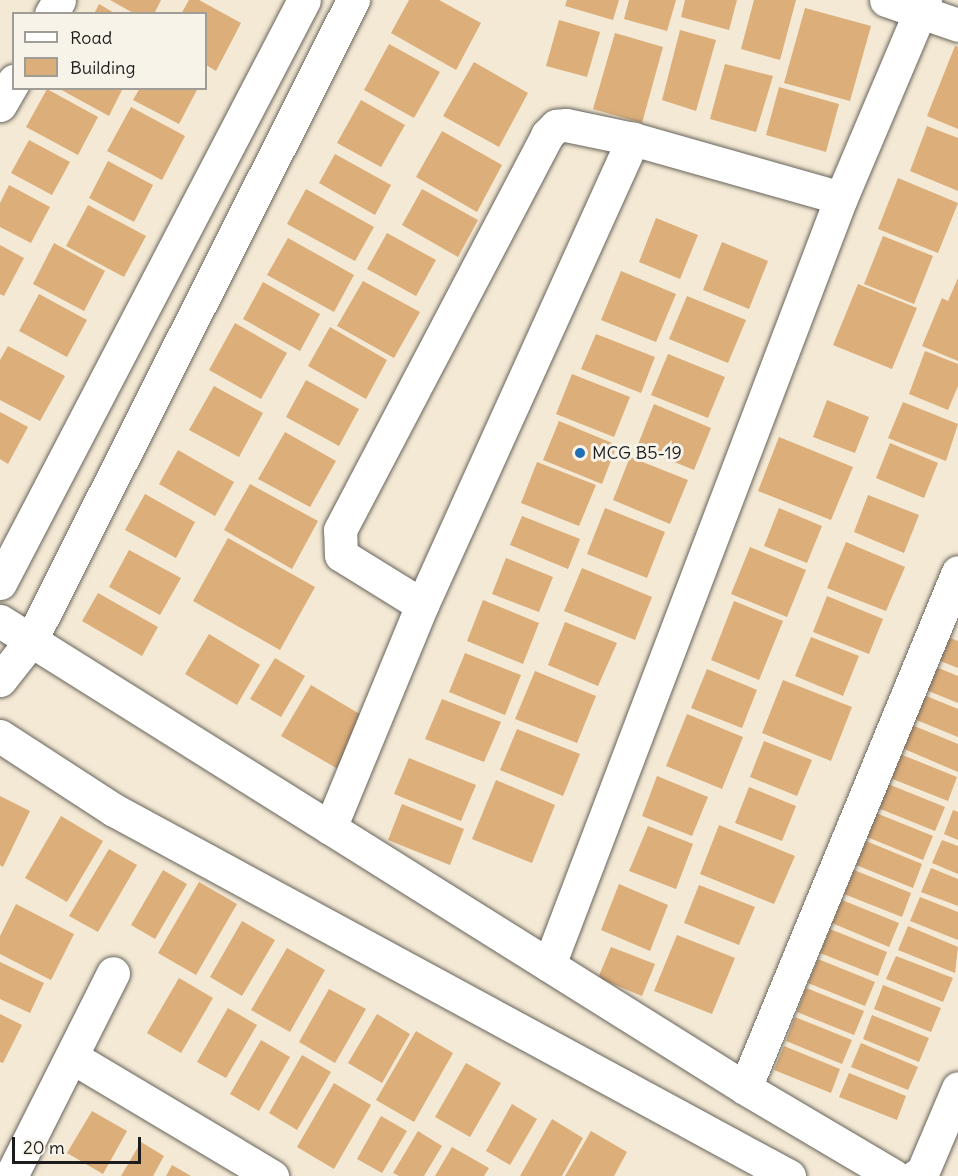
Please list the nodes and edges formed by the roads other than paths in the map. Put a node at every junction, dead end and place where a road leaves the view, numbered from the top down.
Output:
1 (304, 0) edge
2 (353, 0) edge
3 (886, 0) edge
4 (923, 5) edge
5 (958, 25) edge
6 (12, 84) edge
7 (0, 105) edge
8 (633, 139) junction
9 (840, 198) junction
10 (958, 572) edge
11 (0, 583) edge
12 (422, 605) junction
13 (0, 621) edge
14 (30, 642) junction
15 (0, 680) edge
16 (0, 736) edge
17 (330, 828) junction
18 (549, 965) junction
19 (113, 973) dead end
20 (72, 1057) junction
21 (745, 1088) junction
22 (958, 1088) edge
23 (11, 1176) edge
24 (272, 1176) edge
25 (789, 1176) edge
26 (894, 1176) edge
27 (916, 1176) edge

1 - 11 street
2 - 14 street
3 - 4 street
4 - 5 street
4 - 9 street
6 - 7 street
8 - 9 street
8 - 12 street
8 - 12 street
9 - 18 street
10 - 21 street
12 - 17 street
13 - 14 street
14 - 15 street
14 - 17 street
16 - 25 street
17 - 18 street
18 - 21 street
19 - 20 street
20 - 23 street
20 - 24 street
21 - 26 street
22 - 27 street

